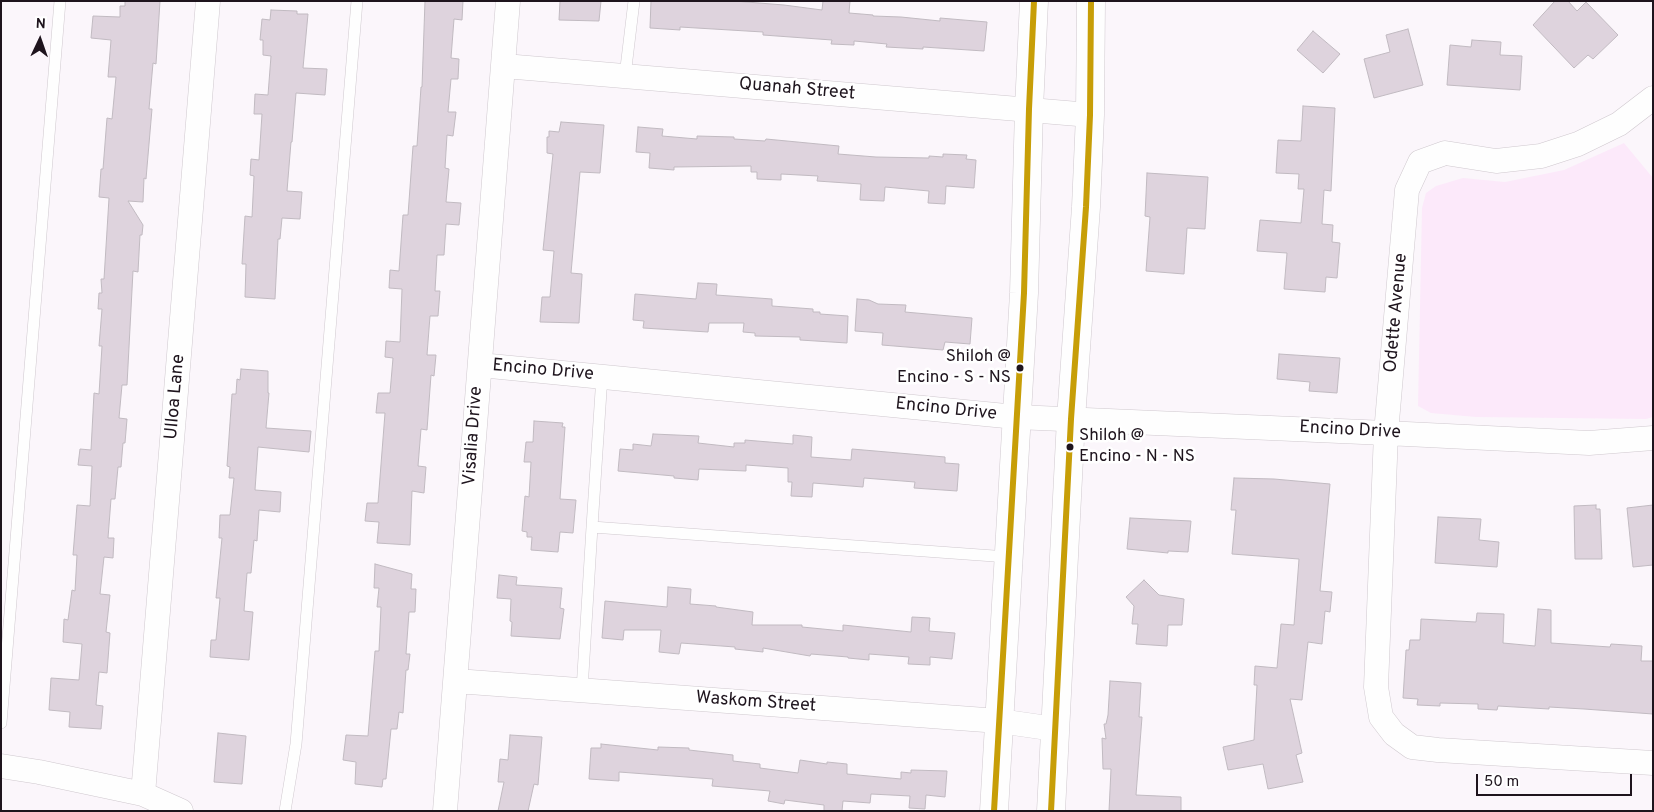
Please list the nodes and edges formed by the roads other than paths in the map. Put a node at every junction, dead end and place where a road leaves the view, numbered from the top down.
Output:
1 (60, 1) edge
2 (208, 1) edge
3 (357, 1) edge
4 (508, 1) edge
5 (634, 1) edge
6 (1034, 1) edge
7 (1091, 1) edge
8 (504, 66) junction
9 (626, 76) junction
10 (1653, 98) edge
11 (1029, 109) junction
12 (1090, 114) junction
13 (480, 365) junction
14 (602, 376) junction
15 (1016, 417) junction
16 (1071, 419) junction
17 (1386, 433) junction
18 (1653, 438) edge
19 (592, 527) junction
20 (1008, 557) junction
21 (456, 681) junction
22 (582, 690) junction
23 (998, 721) junction
24 (1, 723) edge
25 (1055, 729) junction
26 (1653, 764) edge
27 (1, 766) edge
28 (143, 794) junction
29 (181, 811) edge
30 (285, 811) edge
31 (445, 811) edge
32 (994, 811) edge
33 (1051, 811) edge

1 - 24 lane
2 - 28 street, Ulloa Lane
3 - 30 lane
4 - 8 street, Visalia Drive
5 - 9 lane
6 - 11 main road
7 - 12 main road
8 - 9 street, Quanah Street
8 - 13 street, Visalia Drive
9 - 11 street, Quanah Street
10 - 17 street, Odette Avenue
11 - 12 street, Quanah Street
11 - 15 main road
12 - 16 main road
13 - 14 street, Encino Drive
13 - 21 street, Visalia Drive
14 - 15 street, Encino Drive
14 - 19 lane
15 - 16 street, Encino Drive
15 - 20 main road
16 - 17 street, Encino Drive
16 - 25 main road
17 - 18 street, Encino Drive
17 - 26 street, Odette Avenue
19 - 20 lane
19 - 22 lane
20 - 23 main road
21 - 22 street, Waskom Street
21 - 31 street, Visalia Drive
22 - 23 street, Waskom Street
23 - 25 street, Waskom Street
23 - 32 main road
25 - 33 main road
27 - 28 street
28 - 29 street

